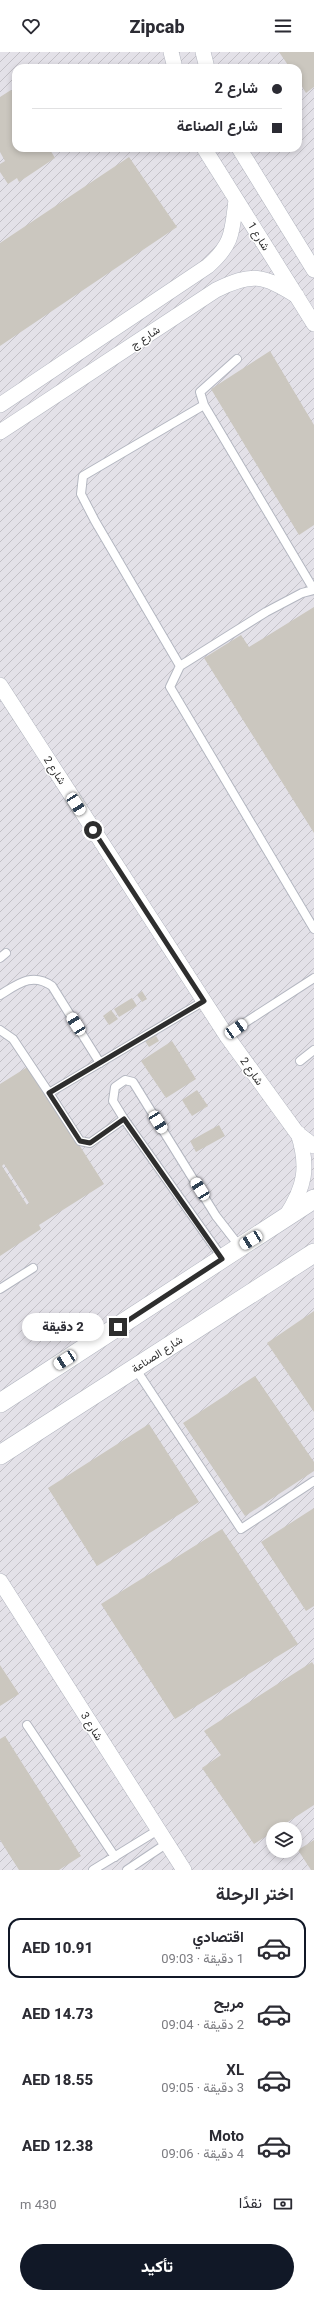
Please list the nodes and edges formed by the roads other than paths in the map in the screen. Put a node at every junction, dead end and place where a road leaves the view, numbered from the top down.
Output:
1 (171, 52) edge
2 (203, 52) edge
3 (174, 64) edge
4 (206, 64) edge
5 (206, 152) edge
6 (241, 152) edge
7 (236, 200) junction
8 (314, 270) edge
9 (297, 296) junction
10 (314, 324) edge
11 (237, 360) dead end
12 (0, 405) edge
13 (204, 405) junction
14 (0, 432) edge
15 (180, 666) junction
16 (0, 685) edge
17 (314, 929) edge
18 (314, 978) edge
19 (0, 995) edge
20 (204, 1001) junction
21 (0, 1030) edge
22 (226, 1035) junction
23 (314, 1050) edge
24 (300, 1061) dead end
25 (100, 1063) junction
26 (49, 1093) junction
27 (124, 1119) junction
28 (298, 1132) junction
29 (314, 1146) edge
30 (314, 1200) edge
31 (284, 1219) junction
32 (240, 1247) junction
33 (314, 1253) edge
34 (222, 1259) junction
35 (34, 1268) dead end
36 (0, 1289) edge
37 (135, 1368) junction
38 (0, 1403) edge
39 (0, 1456) edge
40 (314, 1481) edge
41 (0, 1581) edge
42 (27, 1725) dead end
43 (158, 1830) junction
44 (166, 1844) junction
45 (115, 1857) junction
46 (93, 1870) edge
47 (127, 1870) edge
48 (184, 1870) edge

1 - 3 street
2 - 4 street
5 - 7 street, شارع 1
6 - 8 street
7 - 9 street, شارع 1
7 - 12 street
9 - 10 street, شارع 1
9 - 14 street, شارع ج
11 - 13 lane
13 - 15 lane
13 - 15 lane
15 - 17 lane
16 - 20 street, شارع 2
18 - 22 lane
19 - 25 lane
20 - 22 street, شارع 2
20 - 25 lane
21 - 26 lane
22 - 28 street, شارع 2
23 - 24 lane
25 - 26 lane
26 - 27 lane
27 - 32 lane
27 - 34 lane
28 - 29 street, شارع 2
28 - 31 street, شارع 2
30 - 31 street
31 - 32 street
32 - 34 street
33 - 37 street, شارع الصناعة
34 - 38 street
35 - 36 lane
37 - 39 street, شارع الصناعة
37 - 40 lane
41 - 43 street, شارع 3
42 - 45 lane
43 - 44 street, شارع 3
43 - 45 lane
44 - 47 lane
44 - 48 street, شارع 3
45 - 46 lane

